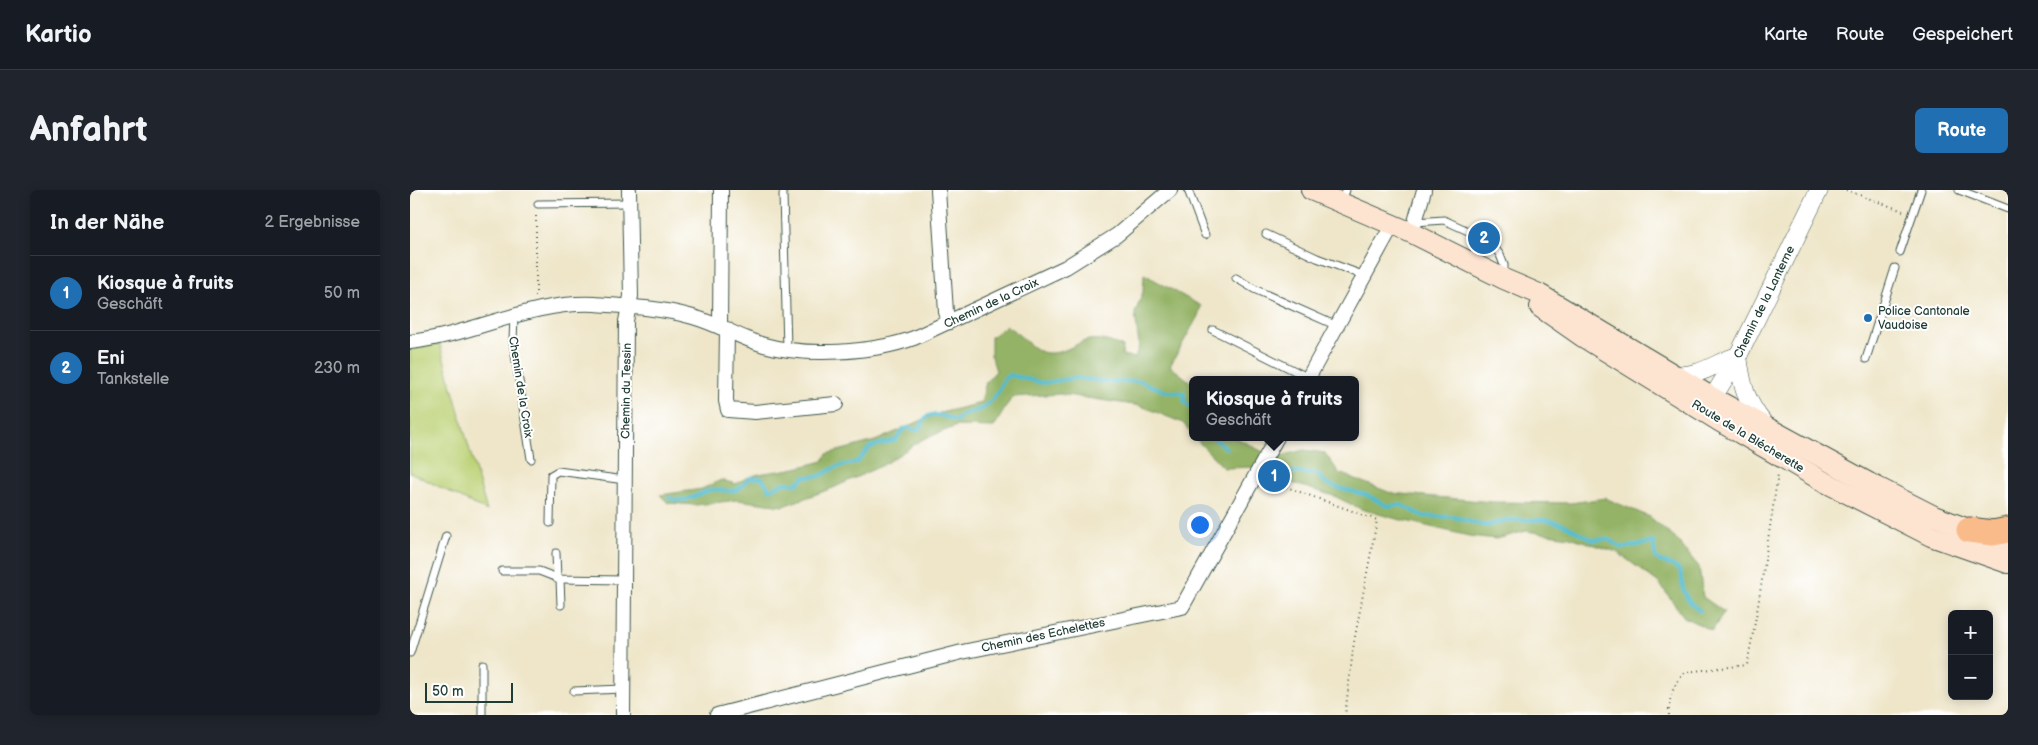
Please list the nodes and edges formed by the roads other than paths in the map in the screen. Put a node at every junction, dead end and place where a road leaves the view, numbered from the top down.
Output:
1 (721, 190) edge
2 (938, 190) edge
3 (1170, 190) edge
4 (1188, 190) edge
5 (1311, 190) edge
6 (1424, 190) edge
7 (1819, 190) edge
8 (1921, 190) edge
9 (1959, 190) edge
10 (783, 194) dead end
11 (630, 196) edge
12 (1344, 196) edge
13 (538, 204) road end
14 (2008, 209) edge
15 (1394, 224) junction
16 (1413, 228) junction
17 (1266, 234) dead end
18 (1205, 235) dead end
19 (1900, 252) dead end
20 (1895, 268) dead end
21 (1365, 276) junction
22 (1236, 278) dead end
23 (1504, 279) junction
24 (628, 307) junction
25 (514, 316) junction
26 (949, 322) junction
27 (1337, 326) junction
28 (723, 328) junction
29 (1213, 330) dead end
30 (410, 342) edge
31 (787, 350) junction
32 (1738, 356) junction
33 (1866, 359) dead end
34 (1677, 375) junction
35 (1302, 376) edge
36 (1310, 376) edge
37 (836, 404) dead end
38 (1709, 404) junction
39 (1764, 424) junction
40 (1275, 441) edge
41 (1785, 448) junction
42 (531, 459) dead end
43 (625, 480) junction
44 (550, 523) dead end
45 (2008, 530) edge
46 (446, 536) dead end
47 (1972, 541) junction
48 (2008, 544) edge
49 (556, 553) dead end
50 (2008, 563) edge
51 (502, 571) dead end
52 (2008, 574) edge
53 (559, 579) junction
54 (623, 580) junction
55 (561, 605) dead end
56 (410, 653) edge
57 (482, 664) dead end
58 (623, 689) junction
59 (574, 691) dead end
60 (482, 715) edge
61 (623, 715) edge
62 (717, 715) edge

1 - 28 street
2 - 26 street
3 - 26 street, Chemin de la Croix
4 - 18 lane
5 - 12 main road, Route de la Blécherette
6 - 16 street
7 - 32 street, Chemin de la Lanterne
8 - 19 lane
9 - 14 lane
10 - 31 lane
11 - 13 lane, Chemin du Tessin
11 - 24 street, Chemin du Tessin
12 - 15 main road, Route de la Blécherette
15 - 16 main road, Route de la Blécherette
15 - 21 street
16 - 23 main road, Route de la Blécherette
16 - 23 lane
17 - 21 lane
20 - 33 lane
21 - 27 street
22 - 27 lane
23 - 34 main road, Route de la Blécherette
23 - 38 main road, Route de la Blécherette
24 - 25 street, Chemin de la Croix
24 - 28 street, Chemin de la Croix
24 - 43 street, Chemin du Tessin
25 - 30 street, Chemin de la Croix
25 - 42 lane, Chemin de la Croix
26 - 31 street, Chemin de la Croix
27 - 36 street
28 - 31 street, Chemin de la Croix
28 - 37 street
29 - 35 lane
32 - 34 street
32 - 38 street, Chemin de la Lanterne
32 - 39 street
34 - 38 main road, Route de la Blécherette
38 - 39 main road, Route de la Blécherette
38 - 41 main road, Route de la Blécherette
39 - 41 main road, Route de la Blécherette
40 - 62 street, Chemin des Echelettes
41 - 47 main road, Route de la Blécherette
43 - 44 lane
43 - 54 street, Chemin du Tessin
45 - 47 highway
46 - 56 lane
47 - 48 main road, Route de la Blécherette
47 - 50 main road, Route de la Blécherette
47 - 52 main road
49 - 53 lane
51 - 53 lane
53 - 54 lane
53 - 55 lane
54 - 58 street, Chemin du Tessin
57 - 60 lane
58 - 59 lane
58 - 61 street, Chemin du Tessin

